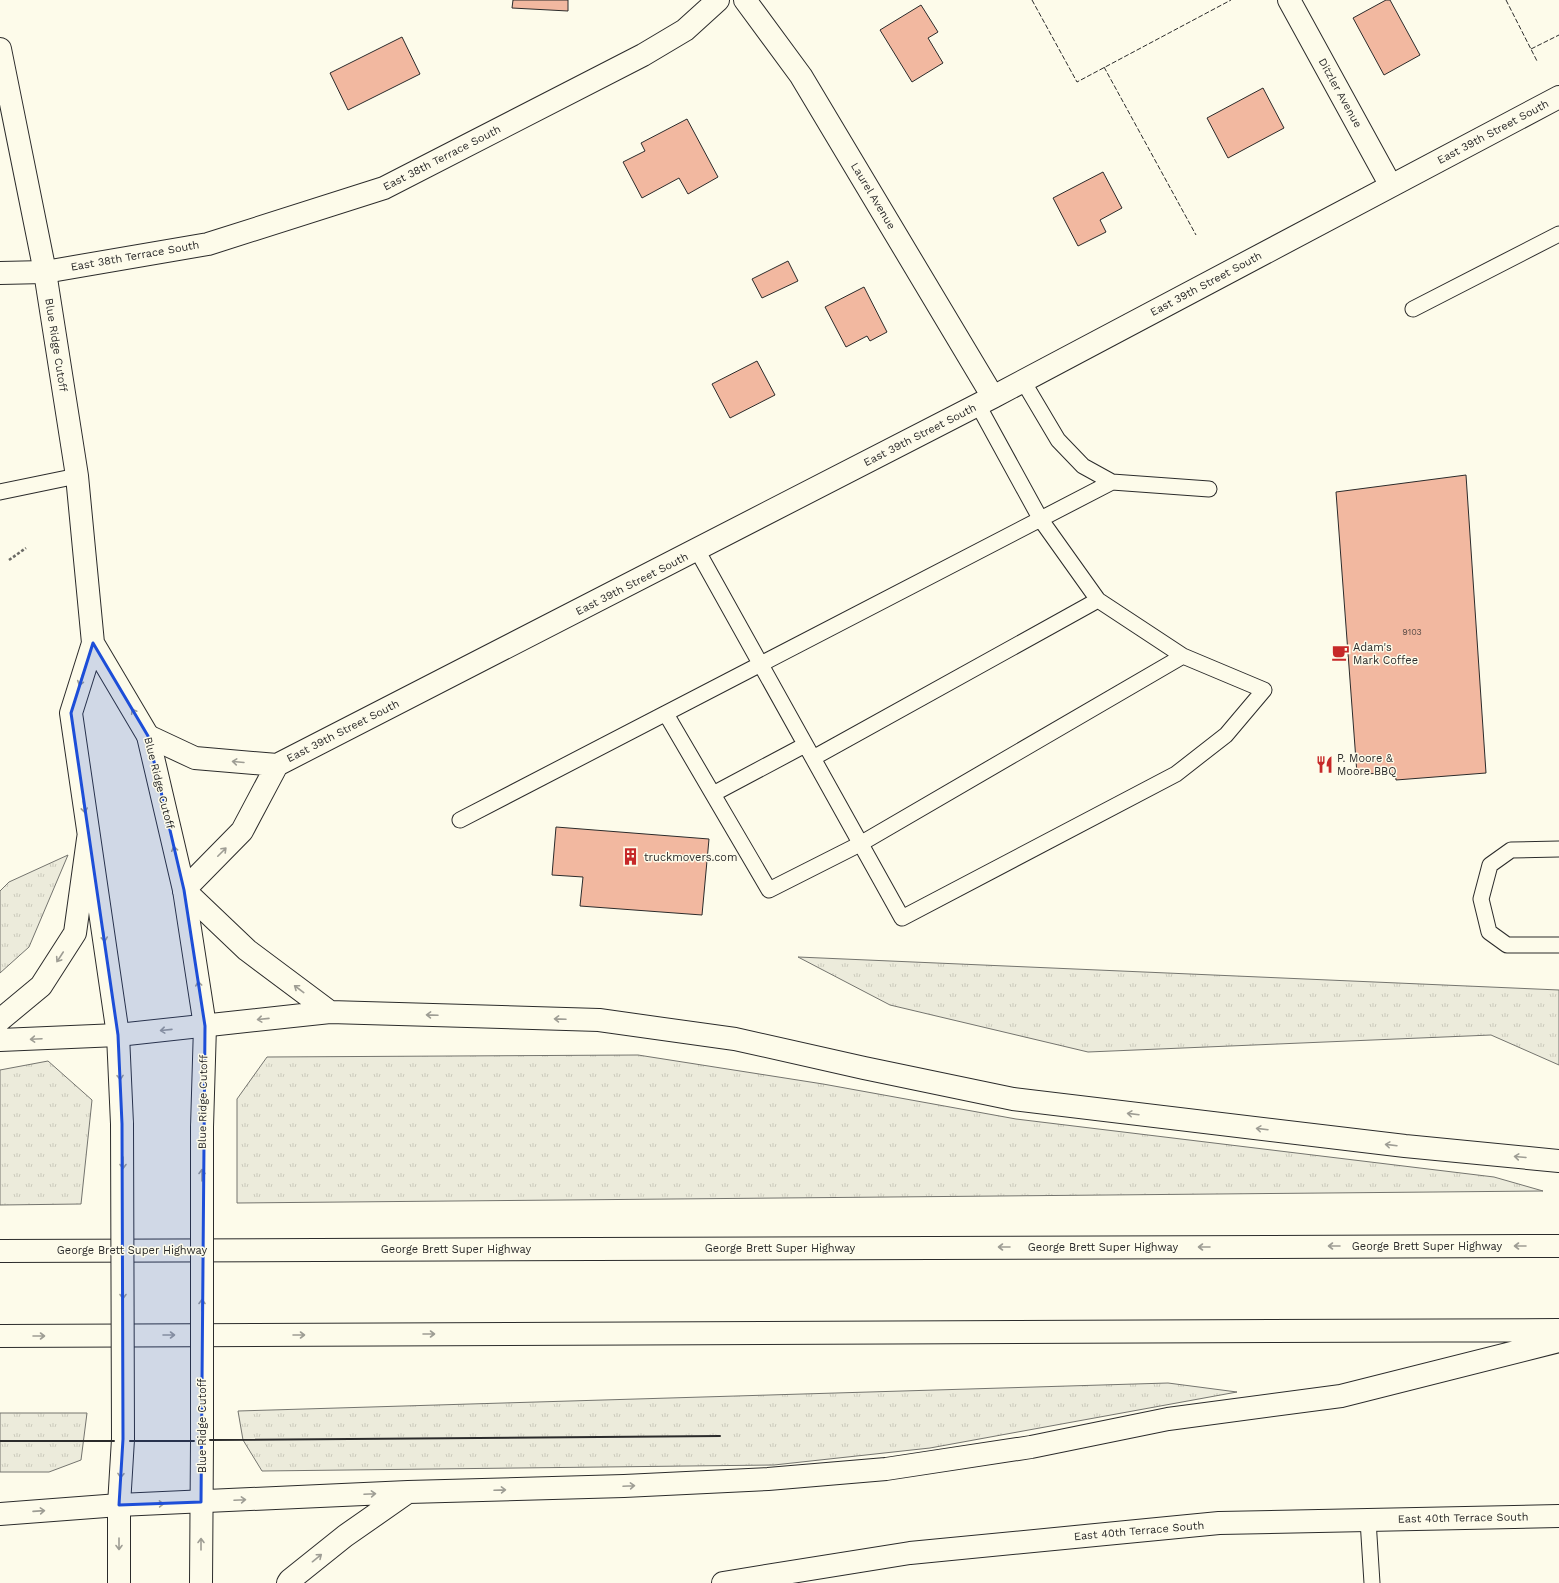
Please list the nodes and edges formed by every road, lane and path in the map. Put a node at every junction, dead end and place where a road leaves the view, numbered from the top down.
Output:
1 (718, 0) edge
2 (745, 0) edge
3 (1289, 0) edge
4 (0, 49) edge
5 (1559, 97) edge
6 (1391, 186) junction
7 (1559, 234) edge
8 (45, 272) junction
9 (0, 273) edge
10 (1413, 309) dead end
11 (1023, 381) junction
12 (986, 401) junction
13 (77, 476) junction
14 (1112, 482) junction
15 (1209, 489) dead end
16 (0, 492) edge
17 (1041, 520) junction
18 (26, 548) dead end
19 (696, 550) junction
20 (9, 560) dead end
21 (1098, 600) junction
22 (93, 643) junction
23 (1183, 656) junction
24 (761, 665) junction
25 (666, 714) junction
26 (148, 736) junction
27 (805, 744) junction
28 (813, 758) junction
29 (277, 765) junction
30 (713, 794) junction
31 (460, 820) dead end
32 (88, 839) junction
33 (860, 844) junction
34 (1559, 849) edge
35 (184, 890) junction
36 (1559, 945) edge
37 (330, 1012) junction
38 (0, 1020) edge
39 (205, 1026) junction
40 (118, 1035) junction
41 (0, 1040) edge
42 (1559, 1161) edge
43 (1559, 1246) edge
44 (0, 1251) edge
45 (1559, 1330) edge
46 (0, 1336) edge
47 (1559, 1341) edge
48 (408, 1492) junction
49 (201, 1502) junction
50 (119, 1505) junction
51 (0, 1514) edge
52 (1559, 1516) edge
53 (1368, 1520) junction
54 (780, 1578) edge
55 (119, 1583) edge
56 (201, 1583) edge
57 (288, 1583) edge
58 (723, 1583) edge
59 (1372, 1583) edge

1 - 8 main road, East 38th Terrace South
2 - 12 main road, Laurel Avenue
3 - 6 main road, Ditzler Avenue
4 - 8 main road, Blue Ridge Cutoff
5 - 6 main road, East 39th Street South
6 - 11 main road, East 39th Street South
7 - 10 lane
8 - 9 main road, East 38th Terrace South
8 - 13 main road, Blue Ridge Cutoff
11 - 12 main road, East 39th Street South
11 - 14 lane
12 - 17 lane
12 - 19 main road, East 39th Street South
13 - 16 lane
13 - 22 main road, Blue Ridge Cutoff
14 - 15 lane
14 - 17 lane
17 - 21 lane
17 - 24 lane
18 - 20 path
19 - 24 lane
19 - 29 main road, East 39th Street South
21 - 23 lane
21 - 28 lane
26 -> 22 main road, Blue Ridge Cutoff
22 -> 32 main road, Blue Ridge Cutoff
23 - 33 lane
23 - 33 lane
24 - 25 lane
24 - 27 lane
25 - 30 lane
25 - 31 lane
29 -> 26 main road, East 39th Street South
35 -> 26 main road, Blue Ridge Cutoff
27 - 28 lane
27 - 30 lane
28 - 33 lane
35 -> 29 main road, East 39th Street South
30 - 33 lane
32 -> 38 main road
32 -> 40 main road, Blue Ridge Cutoff
34 - 36 lane
37 -> 35 main road
39 -> 35 main road, Blue Ridge Cutoff
37 -> 39 main road
42 -> 37 main road
39 -> 40 main road
49 -> 39 main road, Blue Ridge Cutoff, bridge
40 -> 41 main road
40 -> 50 main road, Blue Ridge Cutoff, bridge
43 -> 44 main road, George Brett Super Highway
46 -> 45 main road
48 -> 47 main road
49 -> 48 main road
57 -> 48 main road
50 -> 49 main road
56 -> 49 main road, Blue Ridge Cutoff
51 -> 50 main road
50 -> 55 main road, Blue Ridge Cutoff
52 - 53 main road, East 40th Terrace South
53 - 54 main road, East 40th Terrace South
53 - 59 lane
54 - 58 main road, East 40th Terrace South

